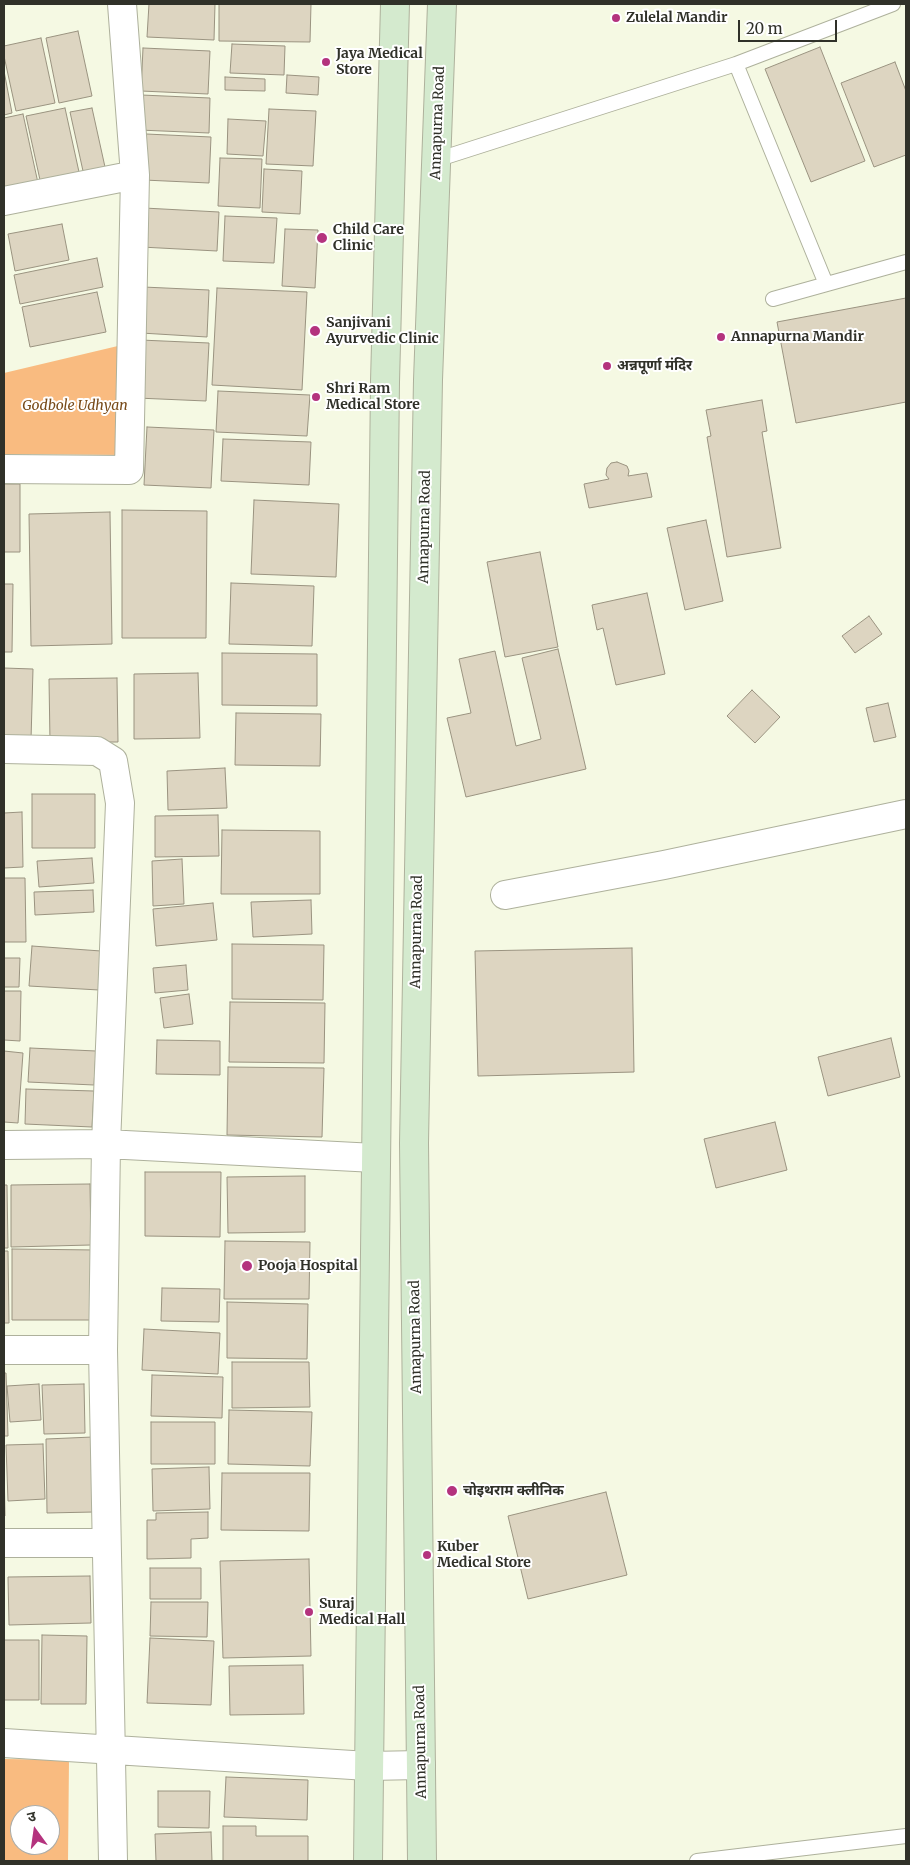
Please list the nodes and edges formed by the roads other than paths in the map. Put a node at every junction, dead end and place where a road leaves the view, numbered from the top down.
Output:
1 (122, 4) edge
2 (395, 4) edge
3 (442, 4) edge
4 (893, 4) edge
5 (736, 64) junction
6 (436, 160) junction
7 (135, 175) junction
8 (4, 201) edge
9 (906, 262) edge
10 (826, 284) junction
11 (773, 299) dead end
12 (428, 380) junction
13 (385, 382) junction
14 (4, 469) edge
15 (4, 749) edge
16 (906, 814) edge
17 (505, 895) dead end
18 (106, 1144) junction
19 (4, 1145) edge
20 (375, 1158) junction
21 (4, 1350) edge
22 (103, 1350) junction
23 (4, 1543) edge
24 (105, 1543) junction
25 (4, 1743) edge
26 (112, 1748) junction
27 (421, 1765) junction
28 (368, 1766) junction
29 (906, 1836) edge
30 (113, 1861) edge
31 (368, 1861) edge
32 (422, 1861) edge
33 (697, 1861) edge

1 - 7 street
2 - 13 main road
3 - 6 main road, Annapurna Road
4 - 5 lane
5 - 6 lane
5 - 10 lane
6 - 12 main road, Annapurna Road
7 - 8 street
7 - 14 street
9 - 10 lane
10 - 11 lane
12 - 13 main road
12 - 27 main road, Annapurna Road
13 - 20 main road
15 - 18 street
16 - 17 street
18 - 19 street
18 - 20 street
18 - 22 street
20 - 28 main road
21 - 22 street
22 - 24 street
23 - 24 street
24 - 26 street
25 - 26 street
26 - 28 street
26 - 30 street
27 - 28 street
27 - 32 main road, Annapurna Road
28 - 31 main road
29 - 33 lane

